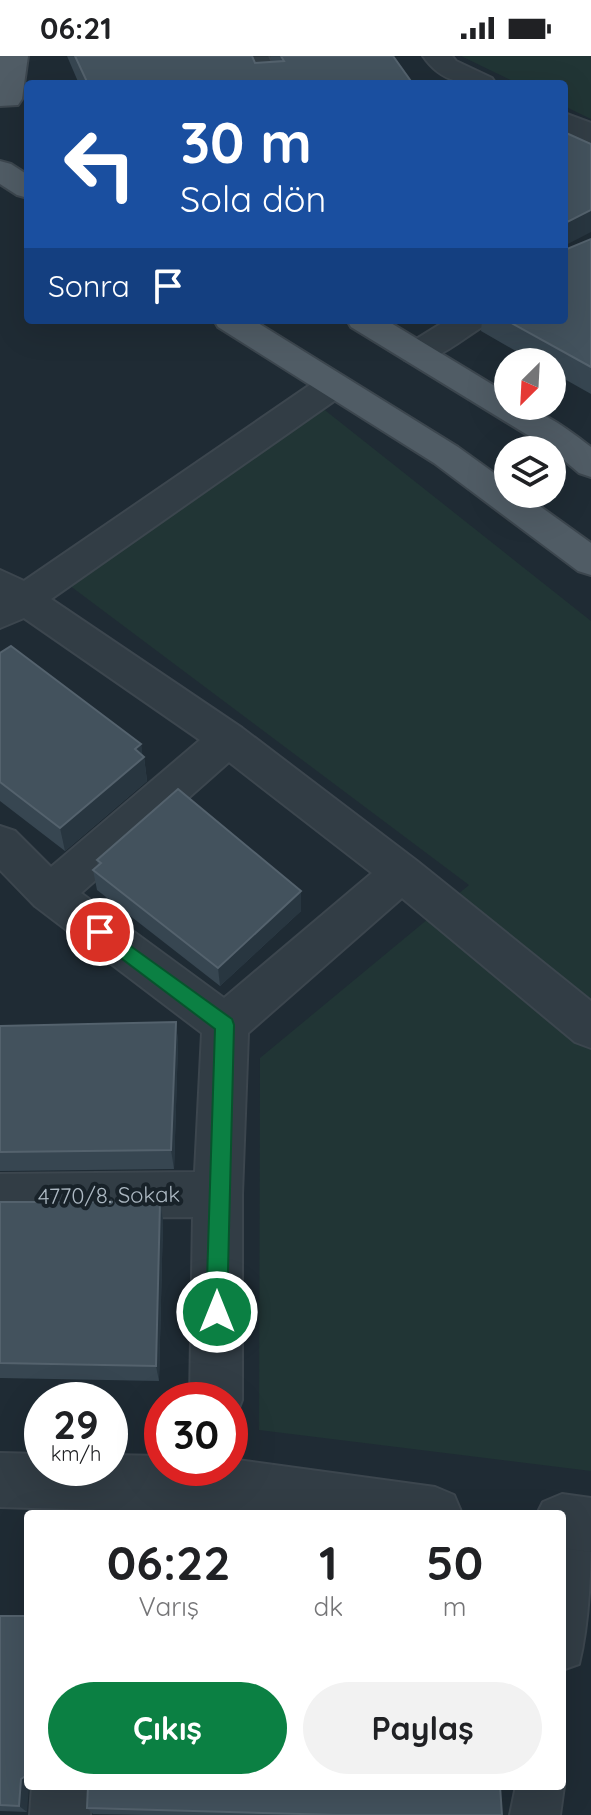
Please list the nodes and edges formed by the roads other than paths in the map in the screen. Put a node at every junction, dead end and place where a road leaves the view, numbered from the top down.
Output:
1 (14, 56) edge
2 (257, 56) edge
3 (437, 56) edge
4 (267, 80) edge
5 (474, 80) edge
6 (12, 102) edge
7 (568, 124) edge
8 (591, 134) edge
9 (0, 170) edge
10 (24, 186) edge
11 (236, 324) edge
12 (370, 324) edge
13 (464, 324) edge
14 (417, 353) junction
15 (332, 386) junction
16 (591, 465) edge
17 (591, 562) edge
18 (8, 600) edge
19 (228, 739) junction
20 (0, 843) edge
21 (402, 873) junction
22 (50, 894) junction
23 (225, 1025) junction
24 (591, 1028) edge
25 (218, 1194) junction
26 (0, 1196) edge
27 (216, 1382) edge
28 (0, 1480) edge
29 (248, 1482) edge
30 (162, 1486) edge
31 (92, 1499) edge
32 (412, 1510) edge
33 (578, 1523) edge
34 (566, 1616) edge
35 (62, 1790) edge
36 (539, 1790) edge
37 (60, 1815) edge
38 (535, 1815) edge

1 - 6 main road
2 - 4 lane
3 - 5 street
7 - 8 street
9 - 10 main road
11 - 15 main road
12 - 14 main road
13 - 14 street
14 - 16 main road
15 - 17 main road
15 - 18 street
18 - 19 street
19 - 21 street
19 - 22 street
20 - 22 street
21 - 23 street
21 - 24 street
22 - 23 street
23 - 25 street
25 - 26 street, 4770/8. Sokak
25 - 27 street
28 - 31 street
29 - 32 street
30 - 31 street
33 - 34 lane
35 - 37 street
36 - 38 lane

